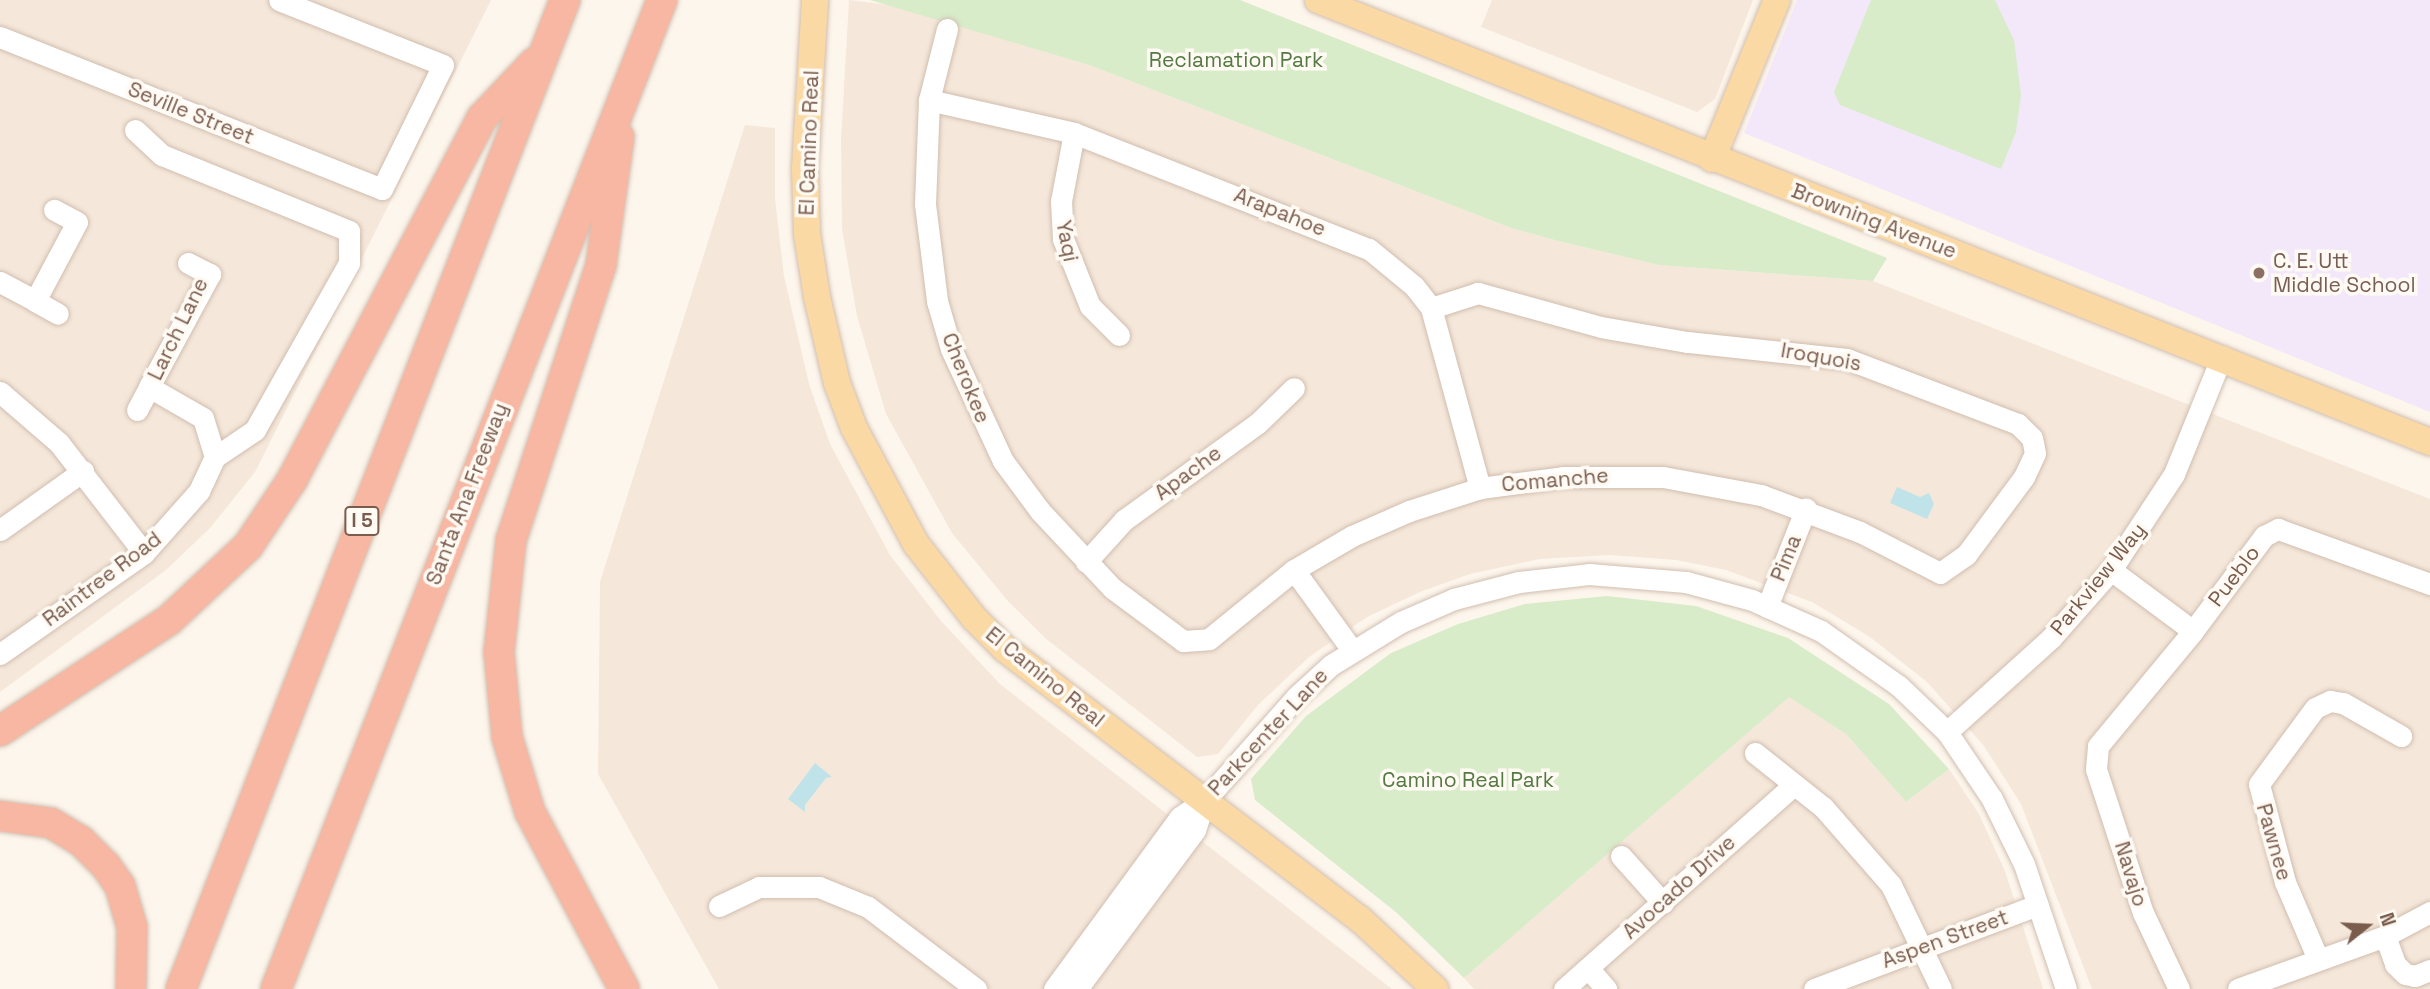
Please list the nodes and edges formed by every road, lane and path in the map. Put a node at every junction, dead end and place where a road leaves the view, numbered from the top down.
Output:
1 (279, 0) edge
2 (565, 0) edge
3 (662, 0) edge
4 (815, 0) edge
5 (1777, 0) edge
6 (1332, 2) edge
7 (947, 29) dead end
8 (0, 37) edge
9 (544, 53) junction
10 (627, 86) junction
11 (929, 100) junction
12 (135, 130) dead end
13 (1074, 133) junction
14 (1712, 159) junction
15 (54, 210) dead end
16 (188, 263) dead end
17 (0, 282) edge
18 (35, 301) junction
19 (1431, 308) junction
20 (58, 314) dead end
21 (1119, 335) dead end
22 (2222, 356) junction
23 (149, 387) junction
24 (1294, 388) dead end
25 (0, 392) edge
26 (137, 410) dead end
27 (2430, 442) edge
28 (215, 457) junction
29 (83, 471) junction
30 (1480, 488) junction
31 (1806, 508) junction
32 (0, 530) edge
33 (144, 553) junction
34 (1086, 562) junction
35 (1294, 570) junction
36 (2111, 570) junction
37 (1941, 573) joint
38 (2430, 584) edge
39 (1766, 607) junction
40 (2193, 631) junction
41 (1193, 643) joint
42 (1352, 650) junction
43 (0, 654) edge
44 (0, 731) edge
45 (1947, 732) junction
46 (2401, 736) dead end
47 (1755, 753) dead end
48 (2095, 756) joint
49 (1794, 785) junction
50 (1205, 800) junction
51 (0, 816) edge
52 (1621, 856) dead end
53 (1663, 903) junction
54 (2038, 905) junction
55 (719, 906) dead end
56 (2426, 923) edge
57 (2385, 936) junction
58 (1923, 949) junction
59 (2318, 959) junction
60 (1588, 968) junction
61 (2430, 970) edge
62 (131, 989) edge
63 (181, 989) edge
64 (276, 989) edge
65 (624, 989) edge
66 (976, 989) edge
67 (1054, 989) edge
68 (1077, 989) edge
69 (1435, 989) edge
70 (1564, 989) edge
71 (1606, 989) edge
72 (1814, 989) edge
73 (1941, 989) edge
74 (2066, 989) edge
75 (2179, 989) edge
76 (2238, 989) edge

1 - 8 street, Seville Street
2 - 9 highway, I 5
3 - 10 highway, Santa Ana Freeway
4 - 50 main road, El Camino Real
5 - 14 main road
6 - 14 main road, Browning Avenue
7 - 11 street, Cherokee
9 - 44 highway
9 - 63 highway, I 5
10 - 64 highway, Santa Ana Freeway
10 - 65 highway
11 - 13 street, Arapahoe
11 - 34 street, Cherokee
12 - 28 street
13 - 19 street, Arapahoe
13 - 21 street, Yaqi
14 - 22 main road, Browning Avenue
15 - 18 street
16 - 23 street, Larch Lane
17 - 18 street
18 - 20 street
19 - 30 street, Arapahoe
19 - 37 street, Iroquois
22 - 27 main road, Browning Avenue
22 - 36 street, Parkview Way
23 - 26 street
23 - 28 street, Larch Lane
24 - 34 street, Apache
25 - 29 street
28 - 33 street, Raintree Road
29 - 32 street
29 - 33 street
30 - 31 street, Comanche
30 - 35 street, Comanche
31 - 37 street, Comanche
31 - 39 street, Pima
33 - 43 street, Raintree Road
34 - 41 street, Cherokee
35 - 41 street, Comanche
35 - 42 street
36 - 40 street
36 - 45 street, Parkview Way
38 - 40 street, Pueblo
39 - 42 street, Parkcenter Lane
39 - 45 street, Parkcenter Lane
40 - 48 street, Pueblo
42 - 50 street, Parkcenter Lane
45 - 54 street, Parkcenter Lane
46 - 59 street, Pawnee
47 - 49 street
48 - 75 street, Navajo
49 - 53 street, Avocado Drive
49 - 58 street
50 - 67 street, Parkcenter Lane
50 - 68 street, Parkcenter Lane
50 - 69 main road, El Camino Real
51 - 62 highway
52 - 53 street
53 - 60 street, Avocado Drive
54 - 58 street, Aspen Street
54 - 74 street, Parkcenter Lane
55 - 66 street
56 - 57 street
57 - 59 street
57 - 61 street
58 - 72 street, Aspen Street
58 - 73 street
59 - 76 street
60 - 70 street, Avocado Drive
60 - 71 street

